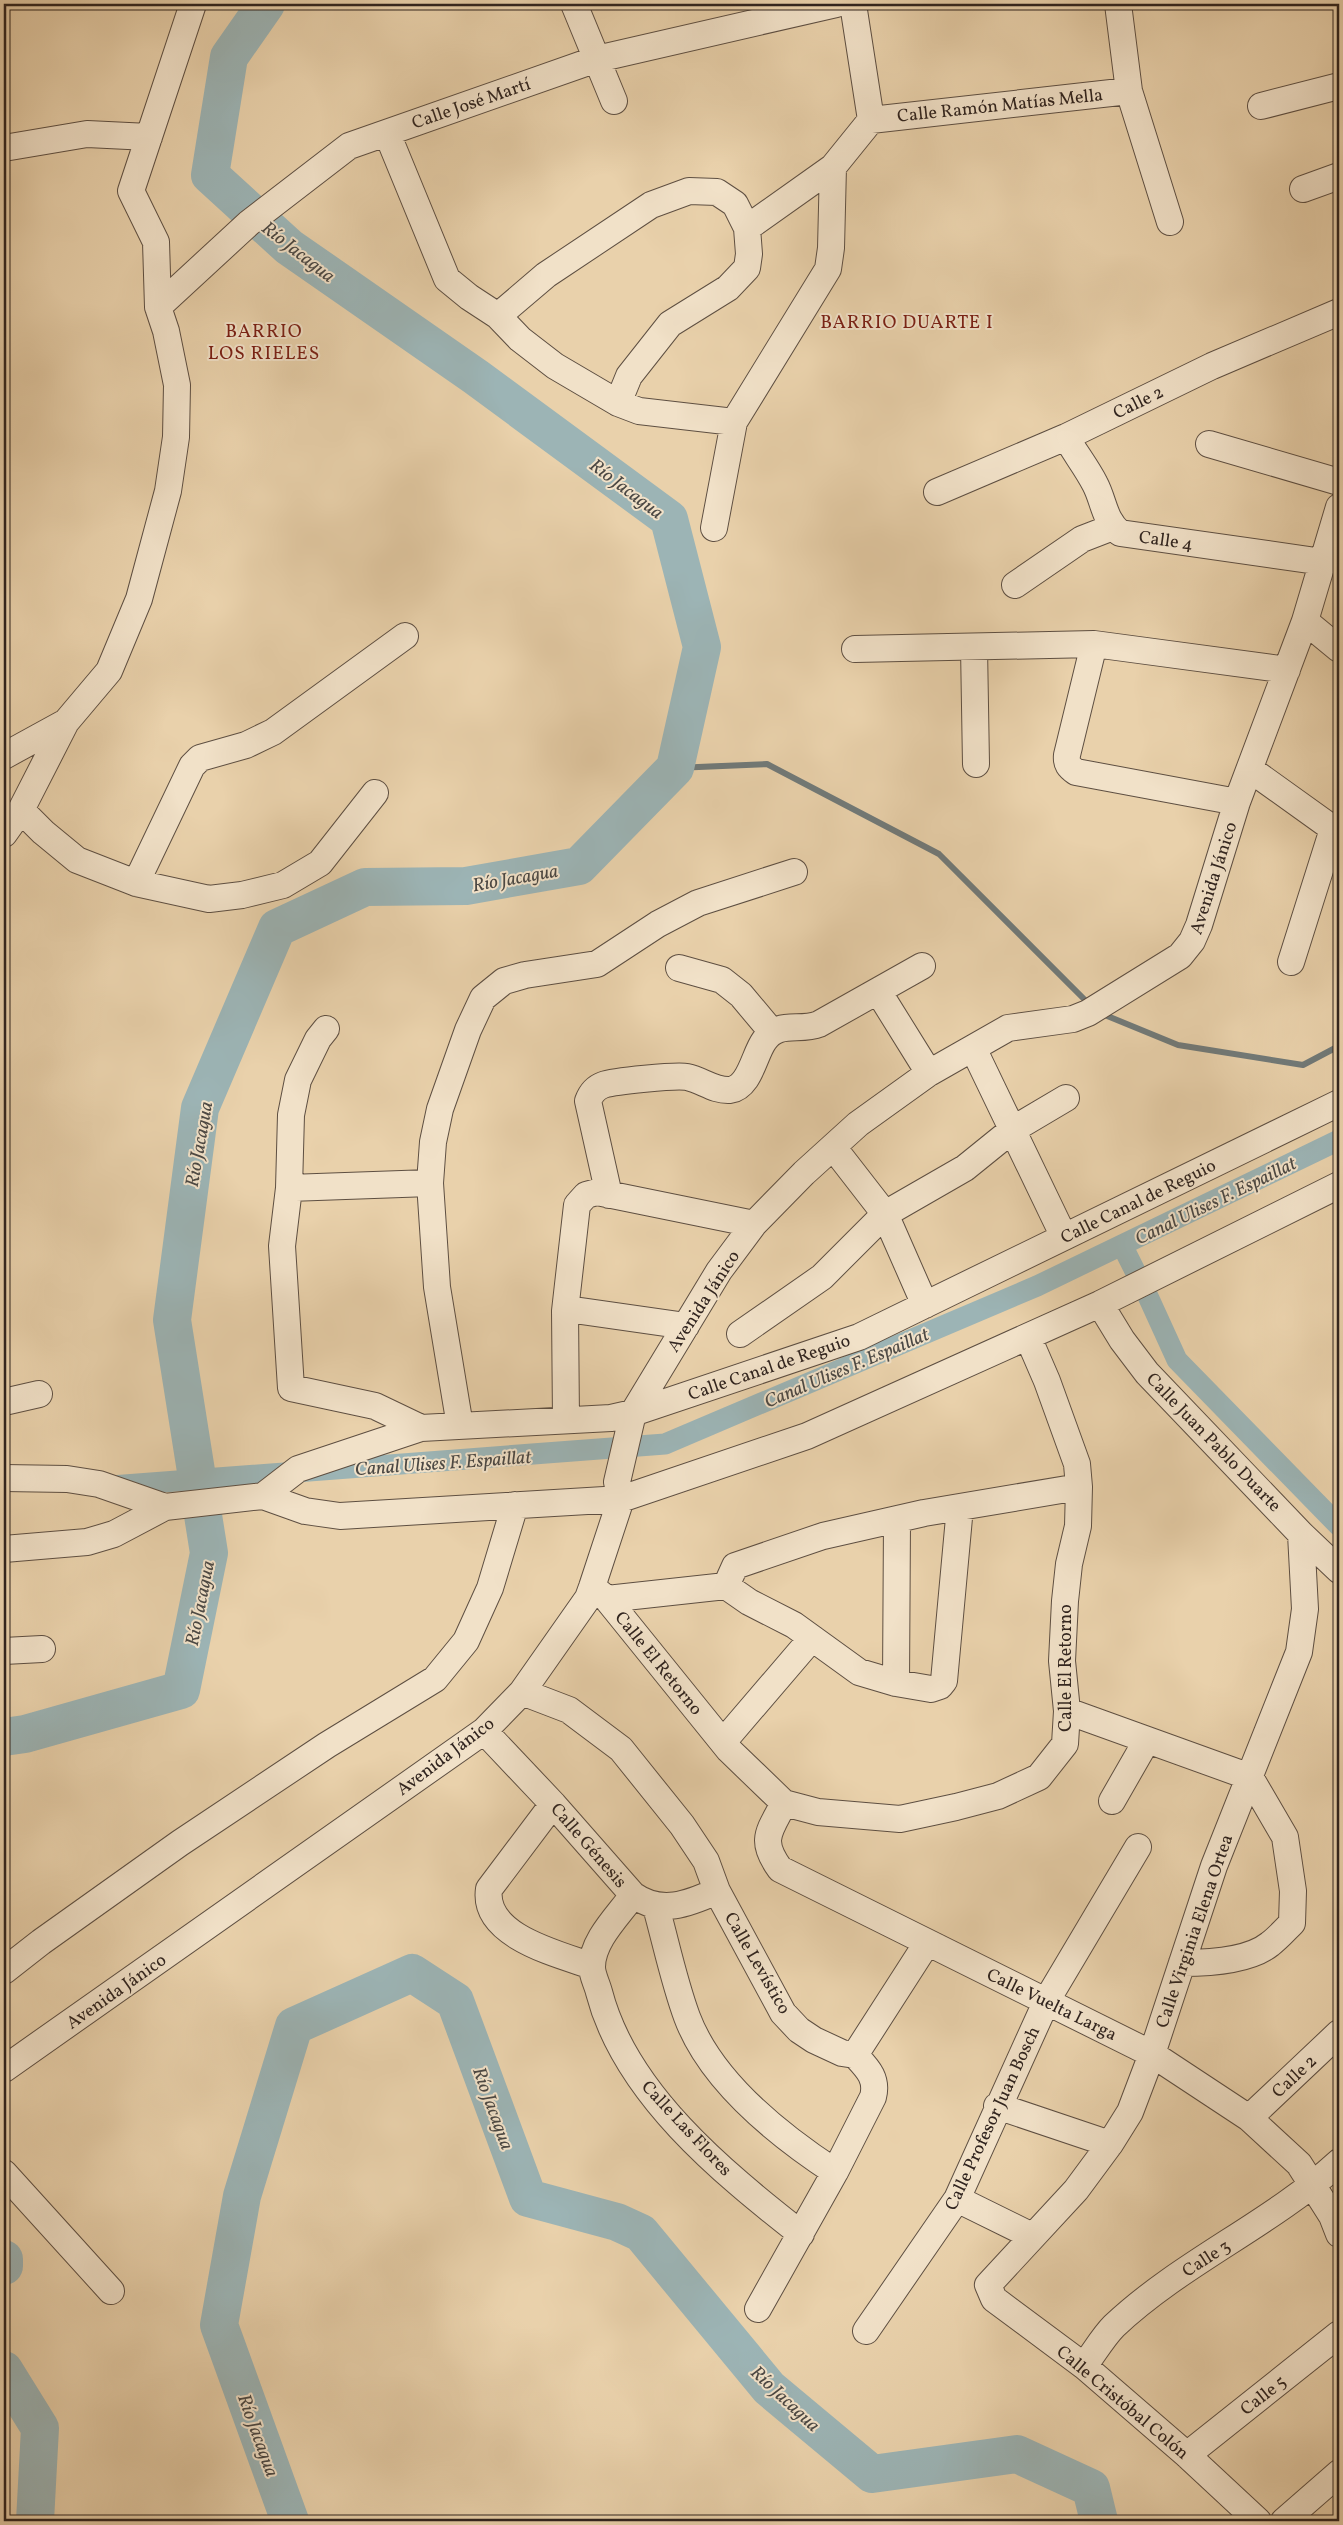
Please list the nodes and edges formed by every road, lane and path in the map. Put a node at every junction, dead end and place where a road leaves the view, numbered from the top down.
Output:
1 (193, 4) edge
2 (574, 4) edge
3 (836, 4) edge
4 (853, 4) edge
5 (1118, 4) edge
6 (597, 59) junction
7 (1339, 86) edge
8 (1129, 91) junction
9 (614, 101) dead end
10 (1261, 106) dead end
11 (871, 120) junction
12 (386, 133) junction
13 (149, 137) junction
14 (4, 148) edge
15 (833, 167) junction
16 (1339, 176) edge
17 (1303, 189) dead end
18 (1170, 222) dead end
19 (747, 228) junction
20 (158, 307) junction
21 (1339, 312) edge
22 (498, 316) junction
23 (618, 403) junction
24 (734, 422) junction
25 (1066, 437) junction
26 (1209, 444) dead end
27 (1339, 482) edge
28 (937, 492) dead end
29 (1338, 519) edge
30 (1113, 527) junction
31 (714, 528) dead end
32 (1322, 562) junction
33 (1015, 585) dead end
34 (1305, 621) junction
35 (405, 636) dead end
36 (1094, 644) junction
37 (974, 647) junction
38 (856, 649) dead end
39 (1339, 649) edge
40 (1287, 670) junction
41 (66, 722) junction
42 (4, 756) edge
43 (976, 764) dead end
44 (1251, 770) junction
45 (375, 793) dead end
46 (1237, 802) junction
47 (21, 810) junction
48 (1336, 831) edge
49 (4, 834) edge
50 (794, 872) dead end
51 (136, 884) junction
52 (1291, 962) dead end
53 (922, 966) dead end
54 (679, 968) dead end
55 (878, 991) junction
56 (326, 1029) dead end
57 (772, 1032) junction
58 (972, 1048) junction
59 (929, 1073) junction
60 (1066, 1098) dead end
61 (1339, 1103) edge
62 (1012, 1130) junction
63 (833, 1147) junction
64 (430, 1183) junction
65 (1339, 1185) edge
66 (289, 1188) junction
67 (609, 1195) junction
68 (885, 1214) junction
69 (754, 1224) junction
70 (1064, 1238) junction
71 (925, 1304) junction
72 (1100, 1304) junction
73 (565, 1311) junction
74 (686, 1326) junction
75 (740, 1334) dead end
76 (1028, 1337) junction
77 (39, 1394) dead end
78 (4, 1402) edge
79 (631, 1419) junction
80 (566, 1420) junction
81 (460, 1426) junction
82 (421, 1428) junction
83 (4, 1478) edge
84 (1079, 1487) junction
85 (619, 1490) junction
86 (264, 1496) junction
87 (515, 1505) junction
88 (165, 1507) junction
89 (960, 1507) junction
90 (897, 1521) junction
91 (1301, 1534) junction
92 (4, 1548) edge
93 (1339, 1570) edge
94 (726, 1586) junction
95 (600, 1593) junction
96 (812, 1638) junction
97 (42, 1649) dead end
98 (4, 1651) edge
99 (896, 1683) junction
100 (522, 1692) junction
101 (1067, 1711) junction
102 (484, 1731) junction
103 (1147, 1740) junction
104 (722, 1742) junction
105 (1250, 1777) junction
106 (1112, 1801) dead end
107 (784, 1803) junction
108 (553, 1804) junction
109 (1138, 1848) dead end
110 (716, 1891) junction
111 (633, 1895) junction
112 (656, 1907) junction
113 (927, 1943) junction
114 (1182, 1963) junction
115 (592, 1966) junction
116 (4, 1971) edge
117 (1047, 2000) junction
118 (1339, 2033) edge
119 (1152, 2054) junction
120 (855, 2055) junction
121 (4, 2069) edge
122 (997, 2106) junction
123 (1249, 2118) junction
124 (1110, 2144) junction
125 (1339, 2162) edge
126 (836, 2172) junction
127 (4, 2173) edge
128 (1313, 2186) junction
129 (957, 2199) junction
130 (801, 2234) junction
131 (1339, 2234) edge
132 (1032, 2236) junction
133 (988, 2285) joint
134 (111, 2291) dead end
135 (758, 2309) dead end
136 (866, 2330) dead end
137 (1339, 2334) edge
138 (1084, 2366) junction
139 (1187, 2455) junction
140 (1339, 2473) edge
141 (1258, 2521) edge
142 (1284, 2521) edge

1 - 13 street
2 - 6 street
3 - 6 street, Calle José Martí
4 - 11 street
5 - 8 street
6 - 9 street
6 - 12 street, Calle José Martí
7 - 10 street
8 - 11 street, Calle Ramón Matías Mella
8 - 18 street
11 - 15 street
12 - 20 street, Calle José Martí
12 - 22 street
13 - 14 street
13 - 20 street
15 - 19 street
15 - 24 street
16 - 17 street
19 - 22 street
19 - 23 street
20 - 41 street
21 - 25 street, Calle 2
22 - 23 street
23 - 24 street
24 - 31 street
25 - 28 street, Calle 2
25 - 30 street
26 - 27 street
29 - 32 street, Avenida Jánico
30 - 32 street, Calle 4
30 - 33 street
32 - 34 street, Avenida Jánico
34 - 39 street
34 - 40 street, Avenida Jánico
35 - 51 street
36 - 37 street
36 - 40 street
36 - 46 street
37 - 38 street
37 - 43 street
40 - 44 street, Avenida Jánico
41 - 42 street
41 - 47 street
44 - 46 street, Avenida Jánico
44 - 48 street
45 - 51 street
46 - 58 street, Avenida Jánico
47 - 49 street
47 - 51 street
48 - 52 street
50 - 64 street
53 - 55 street
54 - 57 street
55 - 57 street
55 - 59 street
56 - 66 street
57 - 67 street
58 - 59 street, Avenida Jánico
58 - 62 street
59 - 63 street, Avenida Jánico
60 - 62 street
61 - 70 street, Calle Canal de Reguio
62 - 68 street
62 - 70 street
63 - 68 street
63 - 69 street, Avenida Jánico
64 - 66 street
64 - 81 street
65 - 72 street
66 - 82 street
67 - 69 street
67 - 73 street
68 - 71 street
68 - 75 street
69 - 74 street, Avenida Jánico
70 - 71 street, Calle Canal de Reguio
71 - 79 street, Calle Canal de Reguio
72 - 76 street
72 - 91 street, Calle Juan Pablo Duarte
73 - 74 street
73 - 80 street
74 - 79 street, Avenida Jánico
76 - 84 street, Calle El Retorno
76 - 85 street
77 - 78 street
79 - 80 street, Calle Canal de Reguio
79 - 85 street, Avenida Jánico
80 - 81 street, Calle Canal de Reguio
81 - 82 street, Calle Canal de Reguio
82 - 86 street, Calle Canal de Reguio
83 - 88 street
84 - 89 street
84 - 101 street, Calle El Retorno
85 - 87 street
85 - 95 street, Avenida Jánico
86 - 87 street
86 - 88 street
87 - 116 street
88 - 92 street
89 - 90 street
89 - 99 street
90 - 94 street
90 - 99 street
91 - 93 street, Calle Juan Pablo Duarte
91 - 105 street, Calle Virginia Elena Ortea
94 - 95 street
94 - 96 street
95 - 100 street, Avenida Jánico
95 - 104 street, Calle El Retorno
96 - 99 street
96 - 104 street
97 - 98 street
100 - 102 street, Avenida Jánico
100 - 110 street, Calle Levístico
101 - 103 street
101 - 107 street, Calle El Retorno
102 - 108 street, Calle Génesis
102 - 121 street, Avenida Jánico
103 - 105 street
103 - 106 street
104 - 107 street, Calle El Retorno
105 - 114 street, Calle Virginia Elena Ortea
105 - 114 street
107 - 113 street, Calle Vuelta Larga
108 - 111 street, Calle Génesis
108 - 115 street
109 - 117 street, Calle Profesor Juan Bosch
110 - 112 street
110 - 120 street, Calle Levístico
111 - 112 street, Calle Génesis
111 - 115 street
112 - 126 street
113 - 117 street, Calle Vuelta Larga
113 - 120 street
114 - 119 street, Calle Virginia Elena Ortea
115 - 130 street, Calle Las Flores
117 - 119 street, Calle Vuelta Larga
117 - 122 street, Calle Profesor Juan Bosch
118 - 123 street, Calle 2
119 - 123 street, Calle Vuelta Larga
119 - 124 street, Calle Virginia Elena Ortea
120 - 126 street
122 - 124 street
122 - 129 street, Calle Profesor Juan Bosch
123 - 128 street, Calle Vuelta Larga
124 - 132 street, Calle Virginia Elena Ortea
125 - 128 street, Calle 3
126 - 130 street
127 - 134 street
128 - 131 street, Calle Vuelta Larga
128 - 138 street, Calle 3
129 - 132 street
129 - 136 street, Calle Profesor Juan Bosch
130 - 135 street
132 - 133 street, Calle Virginia Elena Ortea
133 - 138 street, Calle Cristóbal Colón
137 - 139 street, Calle 5
138 - 139 street, Calle Cristóbal Colón
139 - 141 street, Calle Cristóbal Colón
140 - 142 street

